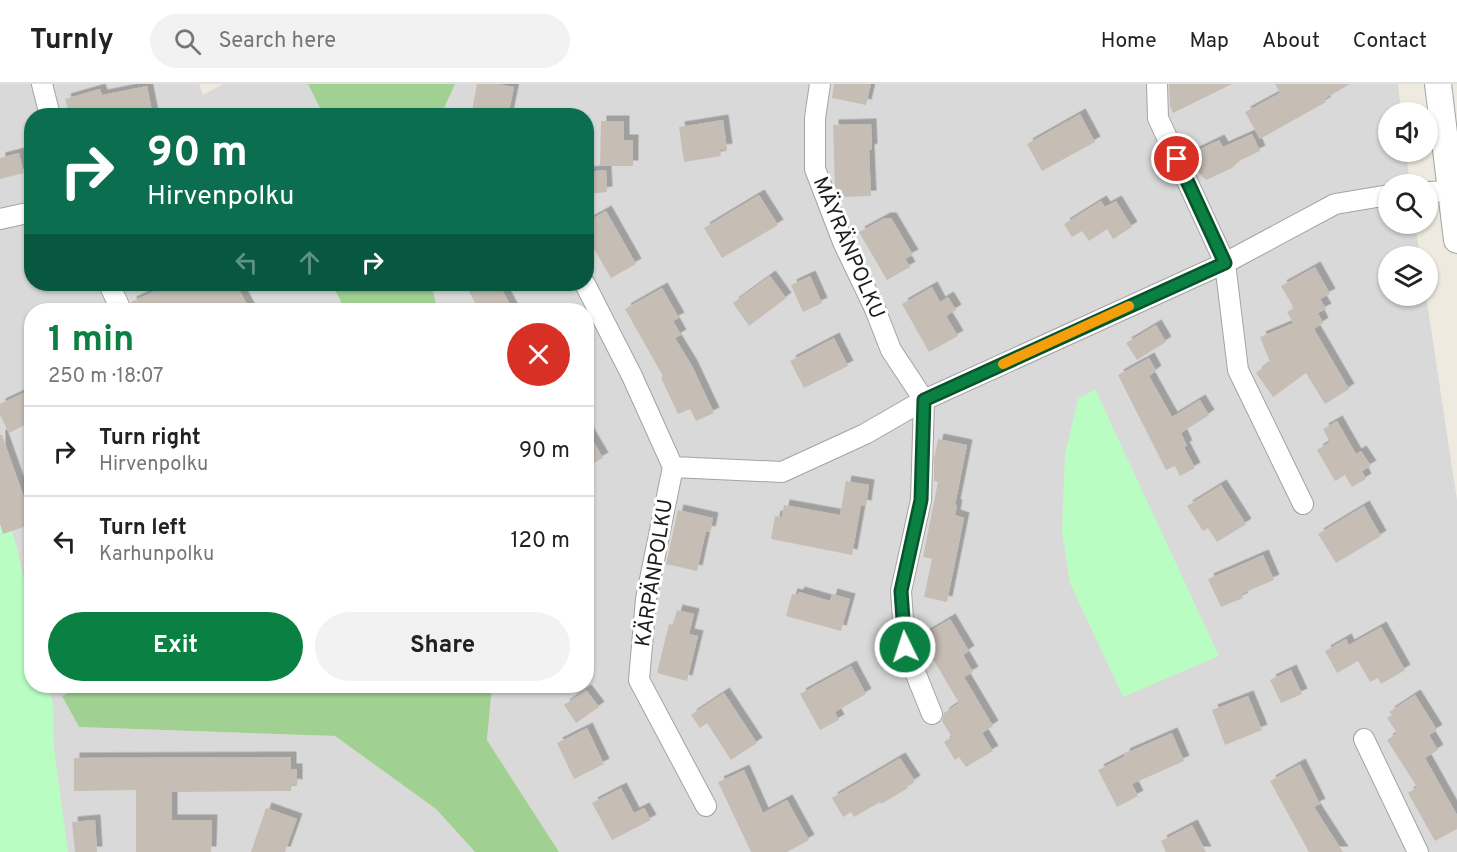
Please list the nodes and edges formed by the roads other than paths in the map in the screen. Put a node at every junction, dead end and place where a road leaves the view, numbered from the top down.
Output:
1 (42, 84) edge
2 (820, 84) edge
3 (1157, 84) edge
4 (1438, 84) edge
5 (48, 108) edge
6 (1439, 191) edge
7 (1378, 197) edge
8 (24, 214) edge
9 (0, 219) edge
10 (1457, 240) edge
11 (1225, 263) junction
12 (589, 291) edge
13 (924, 400) junction
14 (673, 468) junction
15 (1304, 504) dead end
16 (932, 714) dead end
17 (1364, 739) dead end
18 (706, 806) dead end
19 (1418, 852) edge

1 - 5 street
2 - 13 street, MÄYRÄNPOLKU
3 - 11 street
4 - 6 street
6 - 10 street
7 - 11 street
8 - 9 street
11 - 13 street
11 - 15 street
12 - 14 street
13 - 14 street
13 - 16 street
14 - 18 street, KÄRPÄNPOLKU
17 - 19 street

